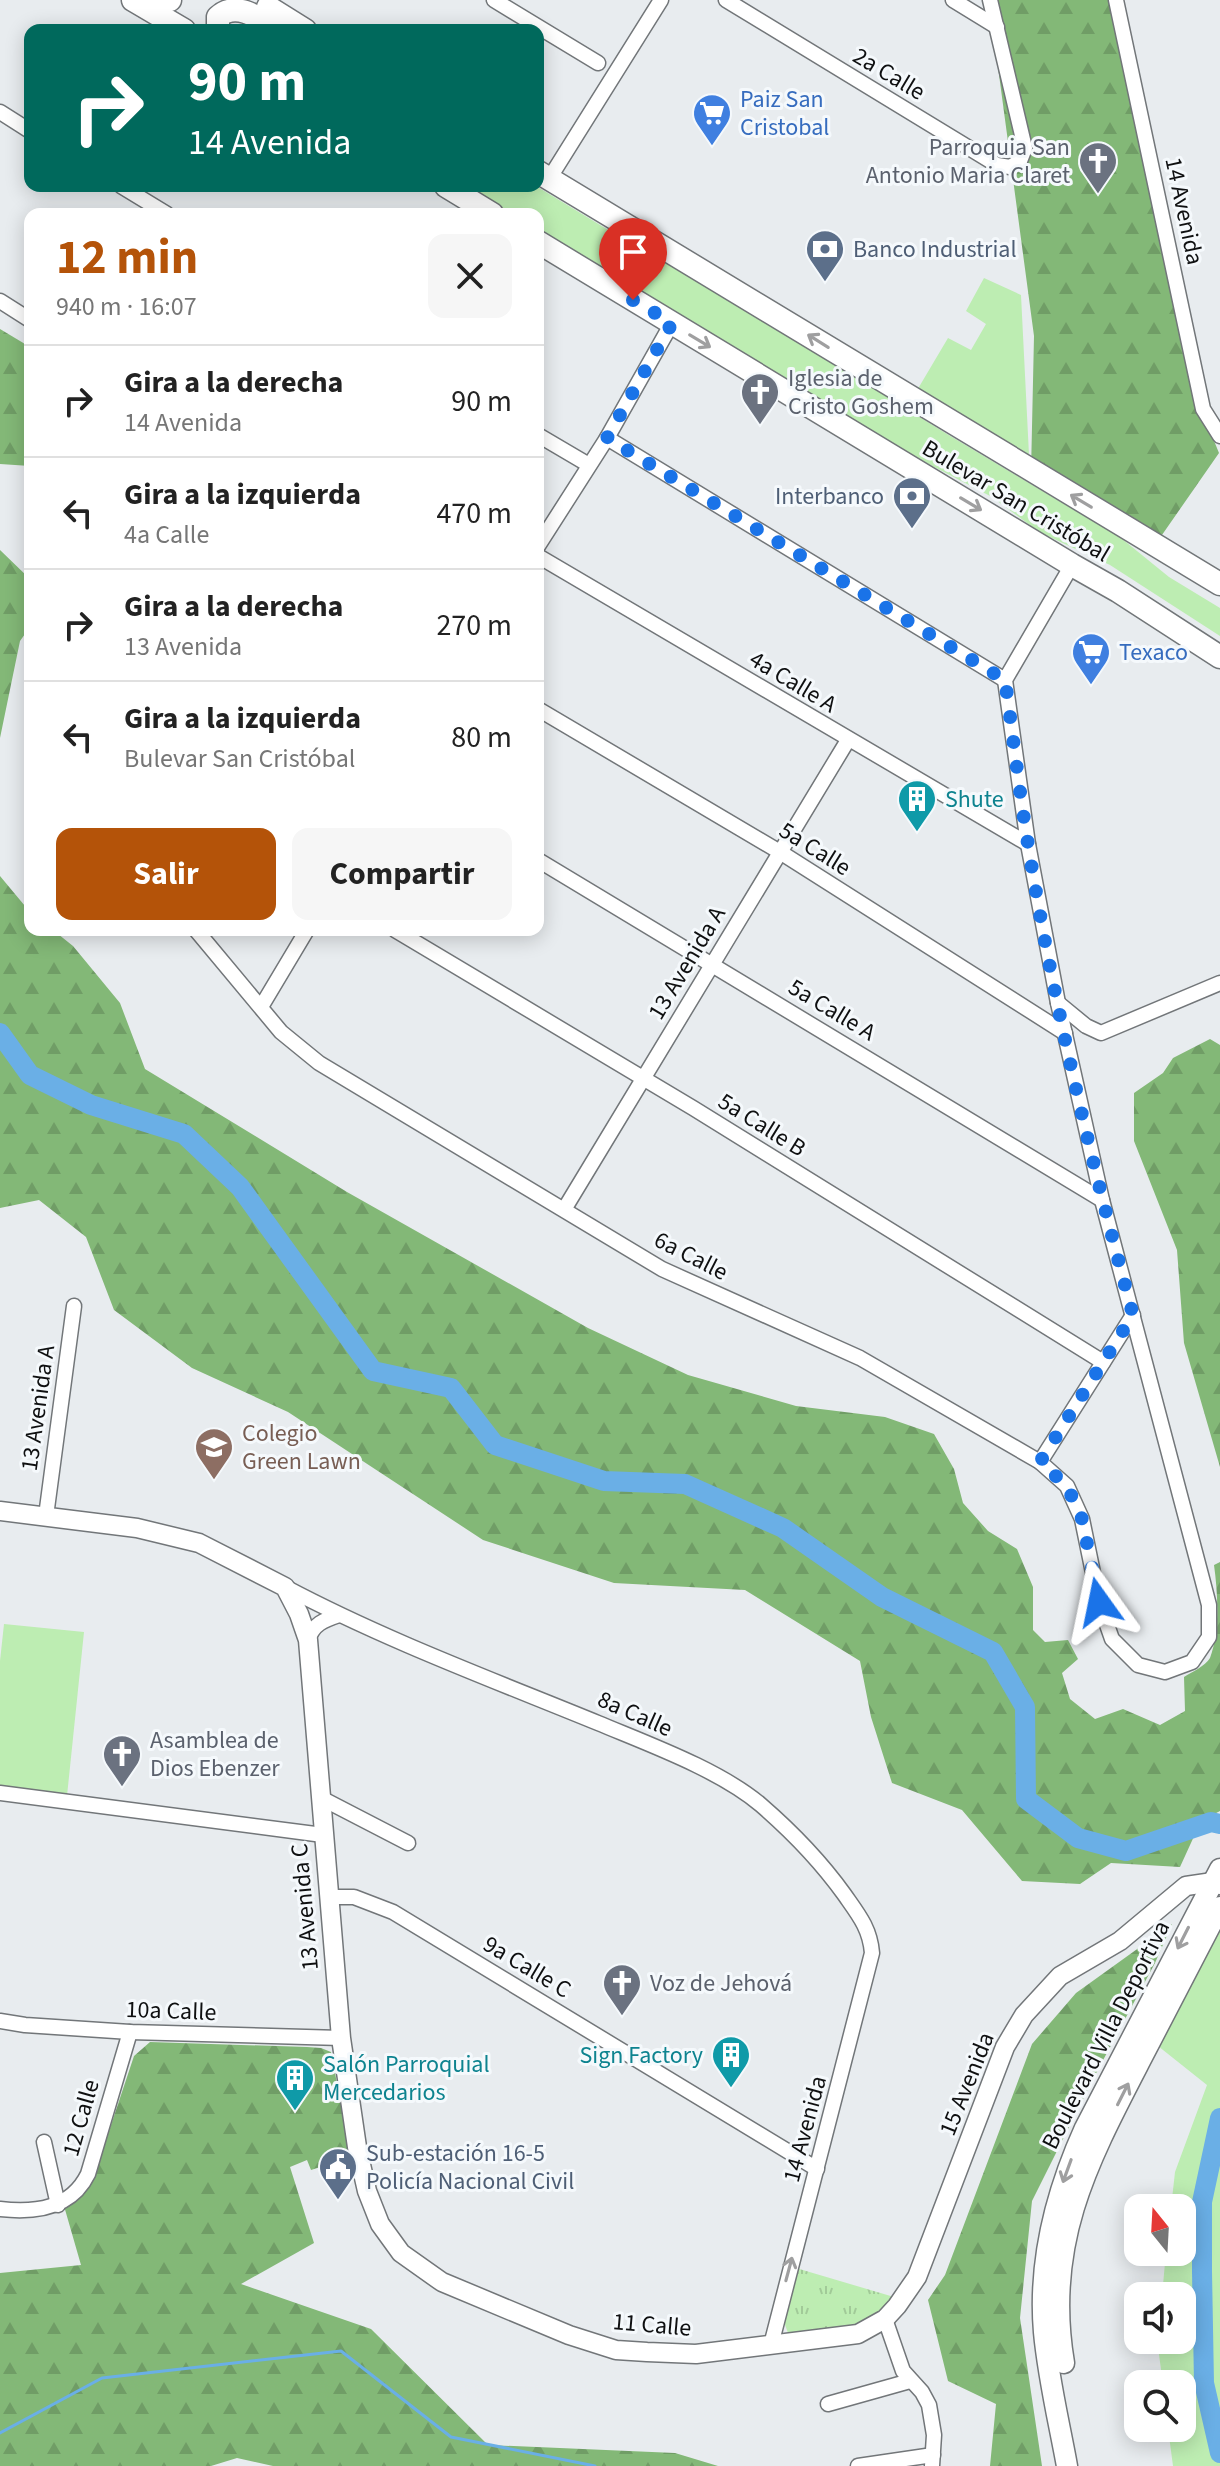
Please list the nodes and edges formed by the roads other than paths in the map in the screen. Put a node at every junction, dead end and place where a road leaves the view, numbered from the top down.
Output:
1 (133, 0) edge
2 (157, 0) edge
3 (170, 0) edge
4 (257, 0) edge
5 (494, 0) edge
6 (661, 0) edge
7 (726, 0) edge
8 (953, 0) edge
9 (990, 0) edge
10 (1116, 0) edge
11 (174, 24) edge
12 (218, 24) edge
13 (269, 24) edge
14 (295, 24) edge
15 (534, 24) edge
16 (997, 27) junction
17 (544, 30) edge
18 (598, 63) dead end
19 (0, 112) edge
20 (24, 127) edge
21 (544, 175) edge
22 (131, 192) edge
23 (456, 192) edge
24 (157, 208) edge
25 (482, 208) edge
26 (544, 246) edge
27 (0, 301) edge
28 (24, 316) edge
29 (672, 323) junction
30 (1217, 433) edge
31 (607, 438) junction
32 (544, 439) edge
33 (589, 465) junction
34 (1128, 529) junction
35 (544, 536) edge
36 (544, 560) edge
37 (1072, 565) junction
38 (1220, 584) edge
39 (1118, 591) junction
40 (1220, 594) edge
41 (1220, 644) edge
42 (1220, 657) edge
43 (1005, 680) junction
44 (544, 713) edge
45 (848, 740) junction
46 (1028, 844) junction
47 (780, 852) junction
48 (544, 864) edge
49 (201, 936) edge
50 (303, 936) edge
51 (405, 936) edge
52 (713, 963) junction
53 (1220, 983) edge
54 (1058, 1003) junction
55 (261, 1007) junction
56 (1065, 1033) junction
57 (643, 1079) junction
58 (1102, 1200) junction
59 (565, 1208) junction
60 (74, 1306) dead end
61 (1133, 1315) junction
62 (1103, 1362) junction
63 (1040, 1462) junction
64 (0, 1511) edge
65 (46, 1516) junction
66 (285, 1587) junction
67 (339, 1615) junction
68 (308, 1640) junction
69 (0, 1793) edge
70 (321, 1798) junction
71 (323, 1835) junction
72 (408, 1843) dead end
73 (1218, 1879) edge
74 (329, 1897) junction
75 (1220, 1907) edge
76 (865, 1924) joint
77 (0, 2021) edge
78 (130, 2032) junction
79 (341, 2038) junction
80 (44, 2142) dead end
81 (817, 2169) junction
82 (58, 2205) junction
83 (0, 2209) edge
84 (380, 2224) joint
85 (1054, 2261) junction
86 (891, 2312) junction
87 (771, 2345) junction
88 (910, 2381) junction
89 (828, 2404) dead end
90 (932, 2460) edge
91 (858, 2466) edge
92 (1067, 2466) edge
93 (1081, 2466) edge

1 - 11 main road
2 - 3 main road
4 - 14 main road
5 - 15 street
6 - 21 street
7 - 16 street, 2a Calle
8 - 16 street
9 - 16 street
10 - 30 street, 14 Avenida
12 - 13 main road
17 - 18 street
19 - 20 street
34 -> 21 main road, Bulevar San Cristóbal
22 - 24 street
23 - 25 main road
26 - 29 main road, Bulevar San Cristóbal
27 - 28 street
29 - 31 street
29 -> 37 main road, Bulevar San Cristóbal
31 - 33 street
31 - 43 street
32 - 33 street
33 - 35 street
34 - 38 main road, Bulevar San Cristóbal
34 - 40 main road
36 - 45 street, 4a Calle A
37 - 39 main road, Bulevar San Cristóbal
37 - 43 street
39 - 41 main road
39 - 42 main road, Bulevar San Cristóbal
43 - 46 street
44 - 47 street, 5a Calle
45 - 46 street, 4a Calle A
45 - 47 street, 13 Avenida A
46 - 54 street
47 - 52 street, 13 Avenida A
47 - 56 street, 5a Calle
48 - 52 street, 5a Calle A
49 - 55 street, 6a Calle
50 - 55 street
51 - 57 street, 5a Calle B
52 - 57 street, 13 Avenida A
52 - 58 street, 5a Calle A
53 - 54 street
54 - 56 street
55 - 59 street, 6a Calle
56 - 58 street
57 - 59 street, 13 Avenida A
57 - 62 street, 5a Calle B
58 - 61 street
59 - 63 street, 6a Calle
60 - 65 street, 13 Avenida A
61 - 62 street
61 - 63 street, 6a Calle
62 - 63 street
64 - 65 street, 8a Calle
65 - 66 street, 8a Calle
66 - 67 street, 8a Calle
66 - 68 street, 13 Avenida C
67 - 68 street
67 - 76 street, 8a Calle
68 - 70 street, 13 Avenida C
69 - 71 street
70 - 71 street, 13 Avenida C
70 - 72 street
71 - 74 street, 13 Avenida C
73 -> 85 main road, Boulevard Villa Deportiva
73 - 86 street, 15 Avenida
74 - 79 street, 13 Avenida C
74 - 81 street, 9a Calle C
85 -> 75 main road, Boulevard Villa Deportiva
76 - 81 street, 14 Avenida
77 - 78 street, 10a Calle
78 - 79 street, 10a Calle
78 - 82 street, 12 Calle
79 - 84 street, 13 Avenida C
80 - 82 street
87 -> 81 street, 14 Avenida
82 - 83 street
84 - 87 street, 11 Calle
85 - 92 main road, Boulevard Villa Deportiva
85 - 93 main road, Boulevard Villa Deportiva
86 - 87 street, 11 Calle
86 - 88 street
88 - 89 street
88 - 90 street
90 - 91 street

